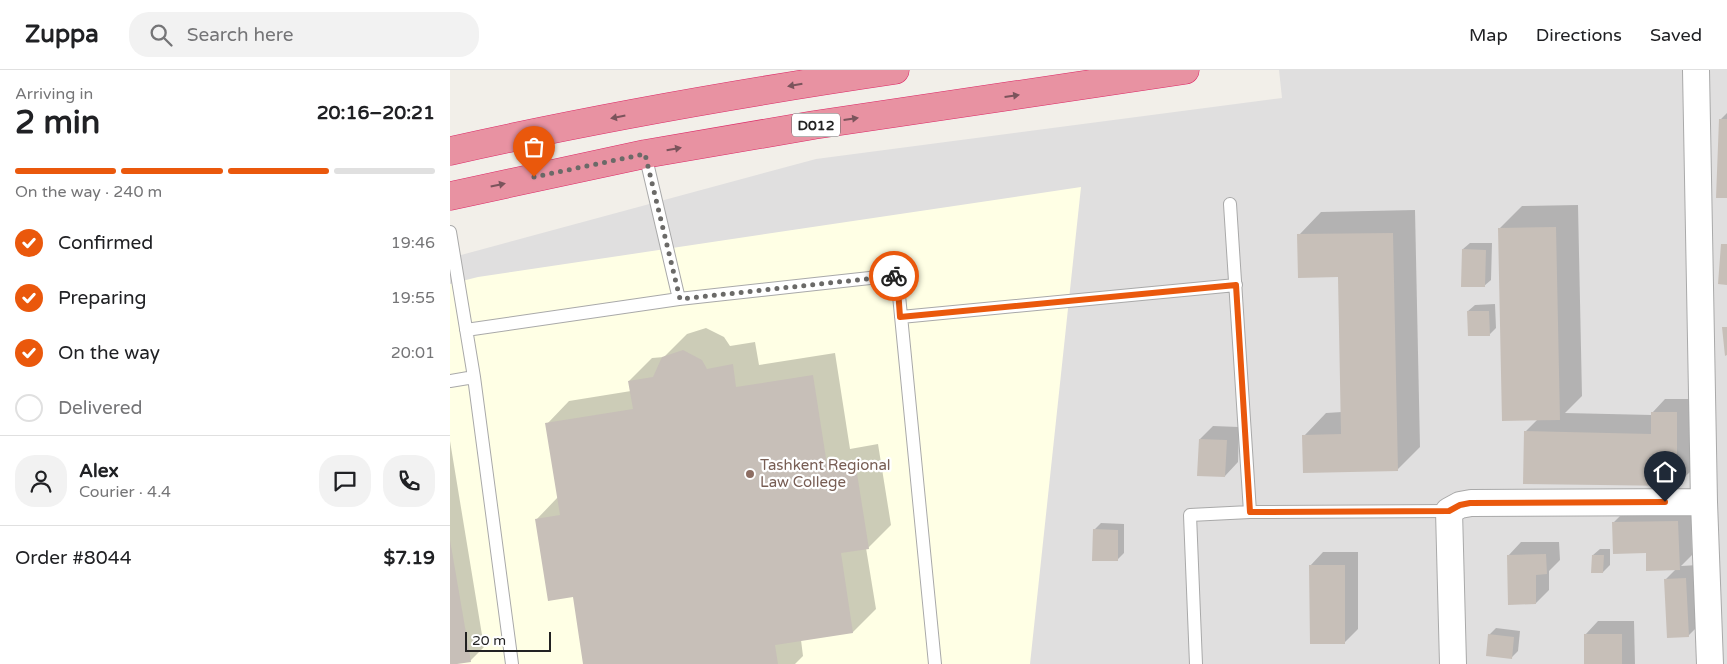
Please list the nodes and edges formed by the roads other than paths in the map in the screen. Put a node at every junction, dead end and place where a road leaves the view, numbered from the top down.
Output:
1 (895, 70) edge
2 (1185, 70) edge
3 (1696, 70) edge
4 (450, 152) edge
5 (645, 154) junction
6 (450, 196) edge
7 (1230, 204) dead end
8 (450, 232) edge
9 (1236, 285) junction
10 (680, 299) junction
11 (900, 317) junction
12 (466, 330) junction
13 (474, 377) junction
14 (450, 381) edge
15 (1704, 502) junction
16 (1449, 511) junction
17 (1250, 512) junction
18 (512, 664) edge
19 (935, 664) edge
20 (1196, 664) edge
21 (1453, 664) edge
22 (1710, 664) edge

1 -> 4 highway
5 -> 2 highway, D012
3 - 15 street
6 -> 5 highway, D012
5 - 10 lane
7 - 9 lane
8 - 12 lane
9 - 11 lane
9 - 17 lane
10 - 11 lane
10 - 12 lane
11 - 19 lane
12 - 13 lane
13 - 14 lane
13 - 18 lane
15 - 16 street
15 - 22 street
16 - 17 lane
16 - 21 street
17 - 20 lane

